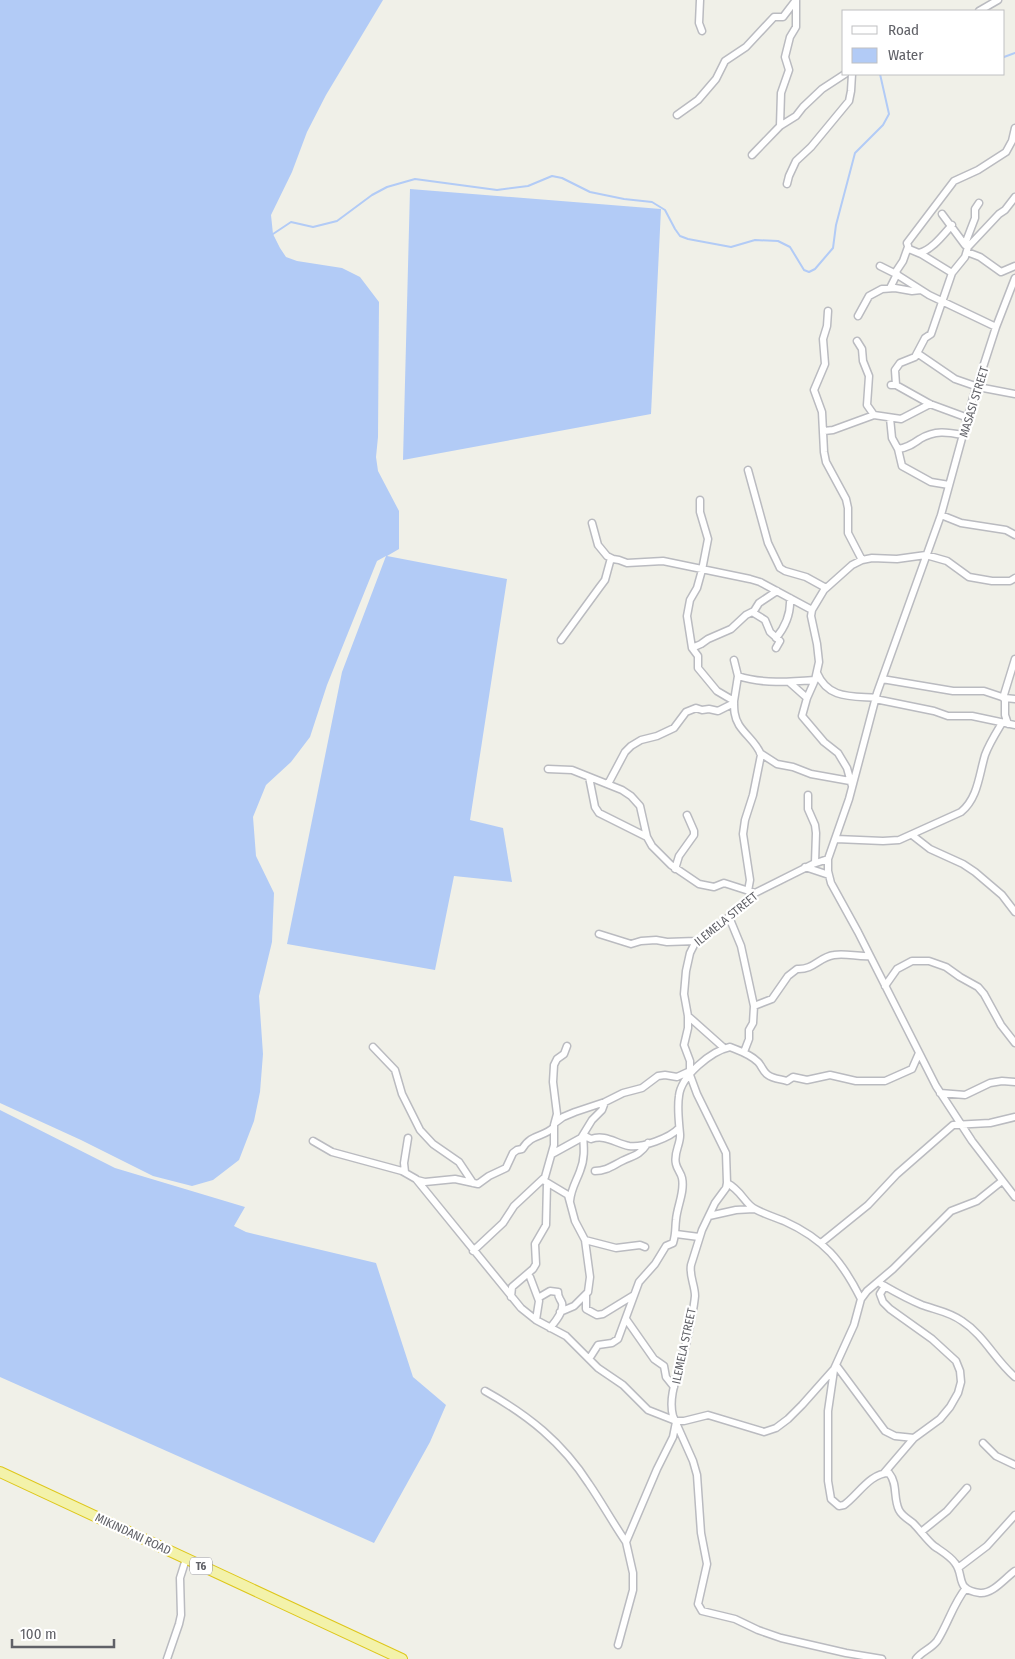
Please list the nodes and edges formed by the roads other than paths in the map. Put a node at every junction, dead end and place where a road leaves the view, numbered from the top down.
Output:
1 (700, 0) edge
2 (796, 0) edge
3 (998, 0) edge
4 (981, 10) edge
5 (702, 32) dead end
6 (843, 75) edge
7 (852, 75) edge
8 (677, 115) dead end
9 (780, 126) junction
10 (1015, 128) edge
11 (752, 155) dead end
12 (787, 184) dead end
13 (1015, 197) edge
14 (979, 203) dead end
15 (942, 214) dead end
16 (952, 225) junction
17 (908, 247) junction
18 (966, 248) junction
19 (919, 254) junction
20 (880, 266) dead end
21 (1015, 266) edge
22 (952, 273) junction
23 (896, 274) junction
24 (1015, 278) edge
25 (890, 288) junction
26 (921, 290) junction
27 (942, 301) junction
28 (828, 312) dead end
29 (858, 316) dead end
30 (996, 327) junction
31 (857, 341) dead end
32 (917, 353) junction
33 (978, 387) junction
34 (1015, 394) edge
35 (930, 404) junction
36 (874, 415) junction
37 (890, 418) junction
38 (968, 418) junction
39 (824, 431) junction
40 (963, 435) junction
41 (898, 449) junction
42 (748, 470) dead end
43 (950, 485) junction
44 (700, 500) dead end
45 (941, 515) junction
46 (592, 523) dead end
47 (1015, 535) edge
48 (926, 555) junction
49 (611, 558) junction
50 (862, 560) junction
51 (702, 570) junction
52 (1015, 578) edge
53 (826, 588) junction
54 (776, 591) junction
55 (790, 598) junction
56 (812, 610) junction
57 (752, 612) junction
58 (776, 638) junction
59 (561, 640) dead end
60 (692, 648) junction
61 (776, 648) dead end
62 (1015, 659) edge
63 (734, 660) dead end
64 (816, 671) junction
65 (738, 676) junction
66 (882, 679) junction
67 (815, 680) junction
68 (789, 682) junction
69 (807, 698) junction
70 (875, 698) junction
71 (1004, 698) junction
72 (1015, 699) edge
73 (734, 702) junction
74 (1006, 724) edge
75 (760, 753) junction
76 (548, 769) dead end
77 (589, 777) junction
78 (608, 784) junction
79 (851, 784) junction
80 (808, 795) dead end
81 (686, 815) dead end
82 (912, 835) junction
83 (647, 837) junction
84 (836, 838) junction
85 (828, 859) junction
86 (815, 863) junction
87 (805, 867) junction
88 (676, 869) junction
89 (829, 875) junction
90 (748, 891) junction
91 (757, 893) junction
92 (1015, 912) edge
93 (729, 917) junction
94 (599, 934) dead end
95 (696, 941) junction
96 (870, 956) junction
97 (885, 986) junction
98 (754, 1006) junction
99 (688, 1016) junction
100 (1015, 1043) edge
101 (568, 1046) dead end
102 (373, 1047) dead end
103 (724, 1048) junction
104 (744, 1052) junction
105 (918, 1053) junction
106 (690, 1073) junction
107 (1015, 1082) edge
108 (940, 1093) junction
109 (605, 1102) junction
110 (1015, 1117) edge
111 (555, 1125) junction
112 (962, 1125) junction
113 (679, 1128) junction
114 (583, 1135) junction
115 (408, 1138) dead end
116 (313, 1141) dead end
117 (648, 1143) junction
118 (552, 1154) junction
119 (595, 1171) dead end
120 (405, 1172) junction
121 (417, 1180) junction
122 (1002, 1181) junction
123 (545, 1182) junction
124 (473, 1183) junction
125 (726, 1184) junction
126 (1015, 1197) edge
127 (570, 1202) junction
128 (755, 1209) junction
129 (709, 1216) junction
130 (676, 1234) junction
131 (699, 1237) junction
132 (585, 1240) junction
133 (821, 1243) junction
134 (646, 1247) dead end
135 (473, 1251) junction
136 (530, 1278) dead end
137 (878, 1282) junction
138 (884, 1286) junction
139 (586, 1296) junction
140 (634, 1296) junction
141 (511, 1297) junction
142 (538, 1298) junction
143 (861, 1299) junction
144 (560, 1312) junction
145 (626, 1319) junction
146 (536, 1320) junction
147 (550, 1328) junction
148 (589, 1359) junction
149 (835, 1367) junction
150 (1015, 1377) edge
151 (674, 1388) junction
152 (485, 1391) dead end
153 (676, 1422) junction
154 (914, 1438) junction
155 (983, 1443) dead end
156 (1015, 1466) edge
157 (0, 1472) edge
158 (884, 1473) junction
159 (967, 1488) dead end
160 (1015, 1515) edge
161 (921, 1532) junction
162 (626, 1542) junction
163 (186, 1559) junction
164 (958, 1568) junction
165 (1015, 1571) edge
166 (966, 1588) junction
167 (618, 1645) dead end
168 (167, 1659) edge
169 (402, 1659) edge
170 (882, 1659) edge
171 (916, 1659) edge

1 - 5 street
2 - 8 street
2 - 9 street
3 - 4 street
6 - 9 street
7 - 12 street
9 - 11 street
10 - 17 street
13 - 18 street
14 - 18 street
15 - 16 street
16 - 18 street
16 - 19 street
17 - 19 street
17 - 23 street
18 - 21 street
18 - 22 street
19 - 22 street
20 - 23 street
22 - 27 street
23 - 25 street
23 - 26 street
24 - 30 street, MASASI STREET
25 - 26 street
25 - 29 street
26 - 27 street
27 - 30 street
27 - 32 street
28 - 39 street
30 - 33 street, MASASI STREET
31 - 36 street
32 - 33 street
32 - 35 street
33 - 34 street
33 - 38 street, MASASI STREET
35 - 37 street
35 - 38 street
36 - 37 street
36 - 39 street
37 - 41 street
38 - 40 street, MASASI STREET
39 - 50 street
40 - 41 street
40 - 43 street, MASASI STREET
41 - 43 street
42 - 53 street
43 - 45 street, MASASI STREET
44 - 51 street
45 - 47 street
45 - 48 street, MASASI STREET
46 - 49 street
48 - 50 street
48 - 52 street
48 - 66 street, MASASI STREET
49 - 51 street
49 - 59 street
50 - 53 street
51 - 54 street
51 - 60 street
53 - 56 street
54 - 55 street
54 - 57 street
55 - 56 street
55 - 58 street
56 - 64 street
57 - 58 street
57 - 60 street
58 - 61 street
60 - 73 street
62 - 71 street
63 - 65 street
64 - 67 street
64 - 70 street
65 - 68 street
65 - 73 street
66 - 70 street, MASASI STREET
66 - 71 street
67 - 68 street
67 - 69 street
68 - 69 street
69 - 79 street
70 - 74 street
70 - 79 street, MASASI STREET
71 - 72 street
71 - 74 street
73 - 75 street
73 - 78 street
74 - 82 street
75 - 79 street
75 - 90 street
76 - 77 street
77 - 78 street
77 - 83 street
78 - 83 street
79 - 84 street, MASASI STREET
80 - 86 street
81 - 88 street
82 - 84 street
82 - 92 street
83 - 88 street
84 - 85 street, MASASI STREET
85 - 86 street, ILEMELA STREET
85 - 89 street
86 - 87 street, ILEMELA STREET
87 - 89 street
87 - 91 street, ILEMELA STREET
88 - 90 street
89 - 96 street
90 - 91 street
91 - 93 street, ILEMELA STREET
93 - 95 street, ILEMELA STREET
93 - 98 street
94 - 95 street
95 - 99 street, ILEMELA STREET
96 - 97 street
96 - 98 street
97 - 100 street
97 - 105 street
98 - 104 street
99 - 103 street
99 - 106 street, ILEMELA STREET
101 - 111 street
102 - 124 street
103 - 104 street
103 - 106 street
104 - 105 street
105 - 108 street
106 - 109 street
106 - 113 street
106 - 125 street, ILEMELA STREET
107 - 108 street
108 - 112 street
109 - 111 street
109 - 114 street
110 - 112 street
111 - 118 street
111 - 124 street
112 - 122 street
112 - 133 street
113 - 117 street
113 - 130 street
114 - 117 street
114 - 118 street
114 - 127 street
115 - 120 street
116 - 120 street
117 - 119 street
118 - 123 street
120 - 121 street
121 - 124 street
121 - 135 street
122 - 126 street
122 - 137 street
123 - 127 street
123 - 135 street
123 - 141 street
125 - 128 street
125 - 129 street, ILEMELA STREET
127 - 132 street
128 - 129 street
128 - 133 street
129 - 131 street, ILEMELA STREET
130 - 131 street
130 - 140 street
131 - 151 street, ILEMELA STREET
132 - 134 street
132 - 139 street
133 - 143 street
135 - 141 street
136 - 142 street
137 - 138 street
137 - 143 street
138 - 150 street
138 - 154 street
139 - 140 street
139 - 144 street
140 - 145 street
141 - 146 street
142 - 144 street
142 - 146 street
143 - 149 street
144 - 147 street
145 - 148 street
145 - 151 street
146 - 147 street
147 - 148 street
148 - 153 street
149 - 153 street
149 - 154 street
149 - 158 street
151 - 153 street, ILEMELA STREET
152 - 162 street
153 - 162 street, ILEMELA STREET
153 - 170 street
154 - 158 street
155 - 156 street
157 - 163 highway, MIKINDANI ROAD / T6
158 - 161 street
159 - 161 street
160 - 164 street
161 - 164 street
162 - 167 street
163 - 168 street
163 - 169 highway, MIKINDANI ROAD / T6
164 - 166 street
165 - 166 street
166 - 171 street

